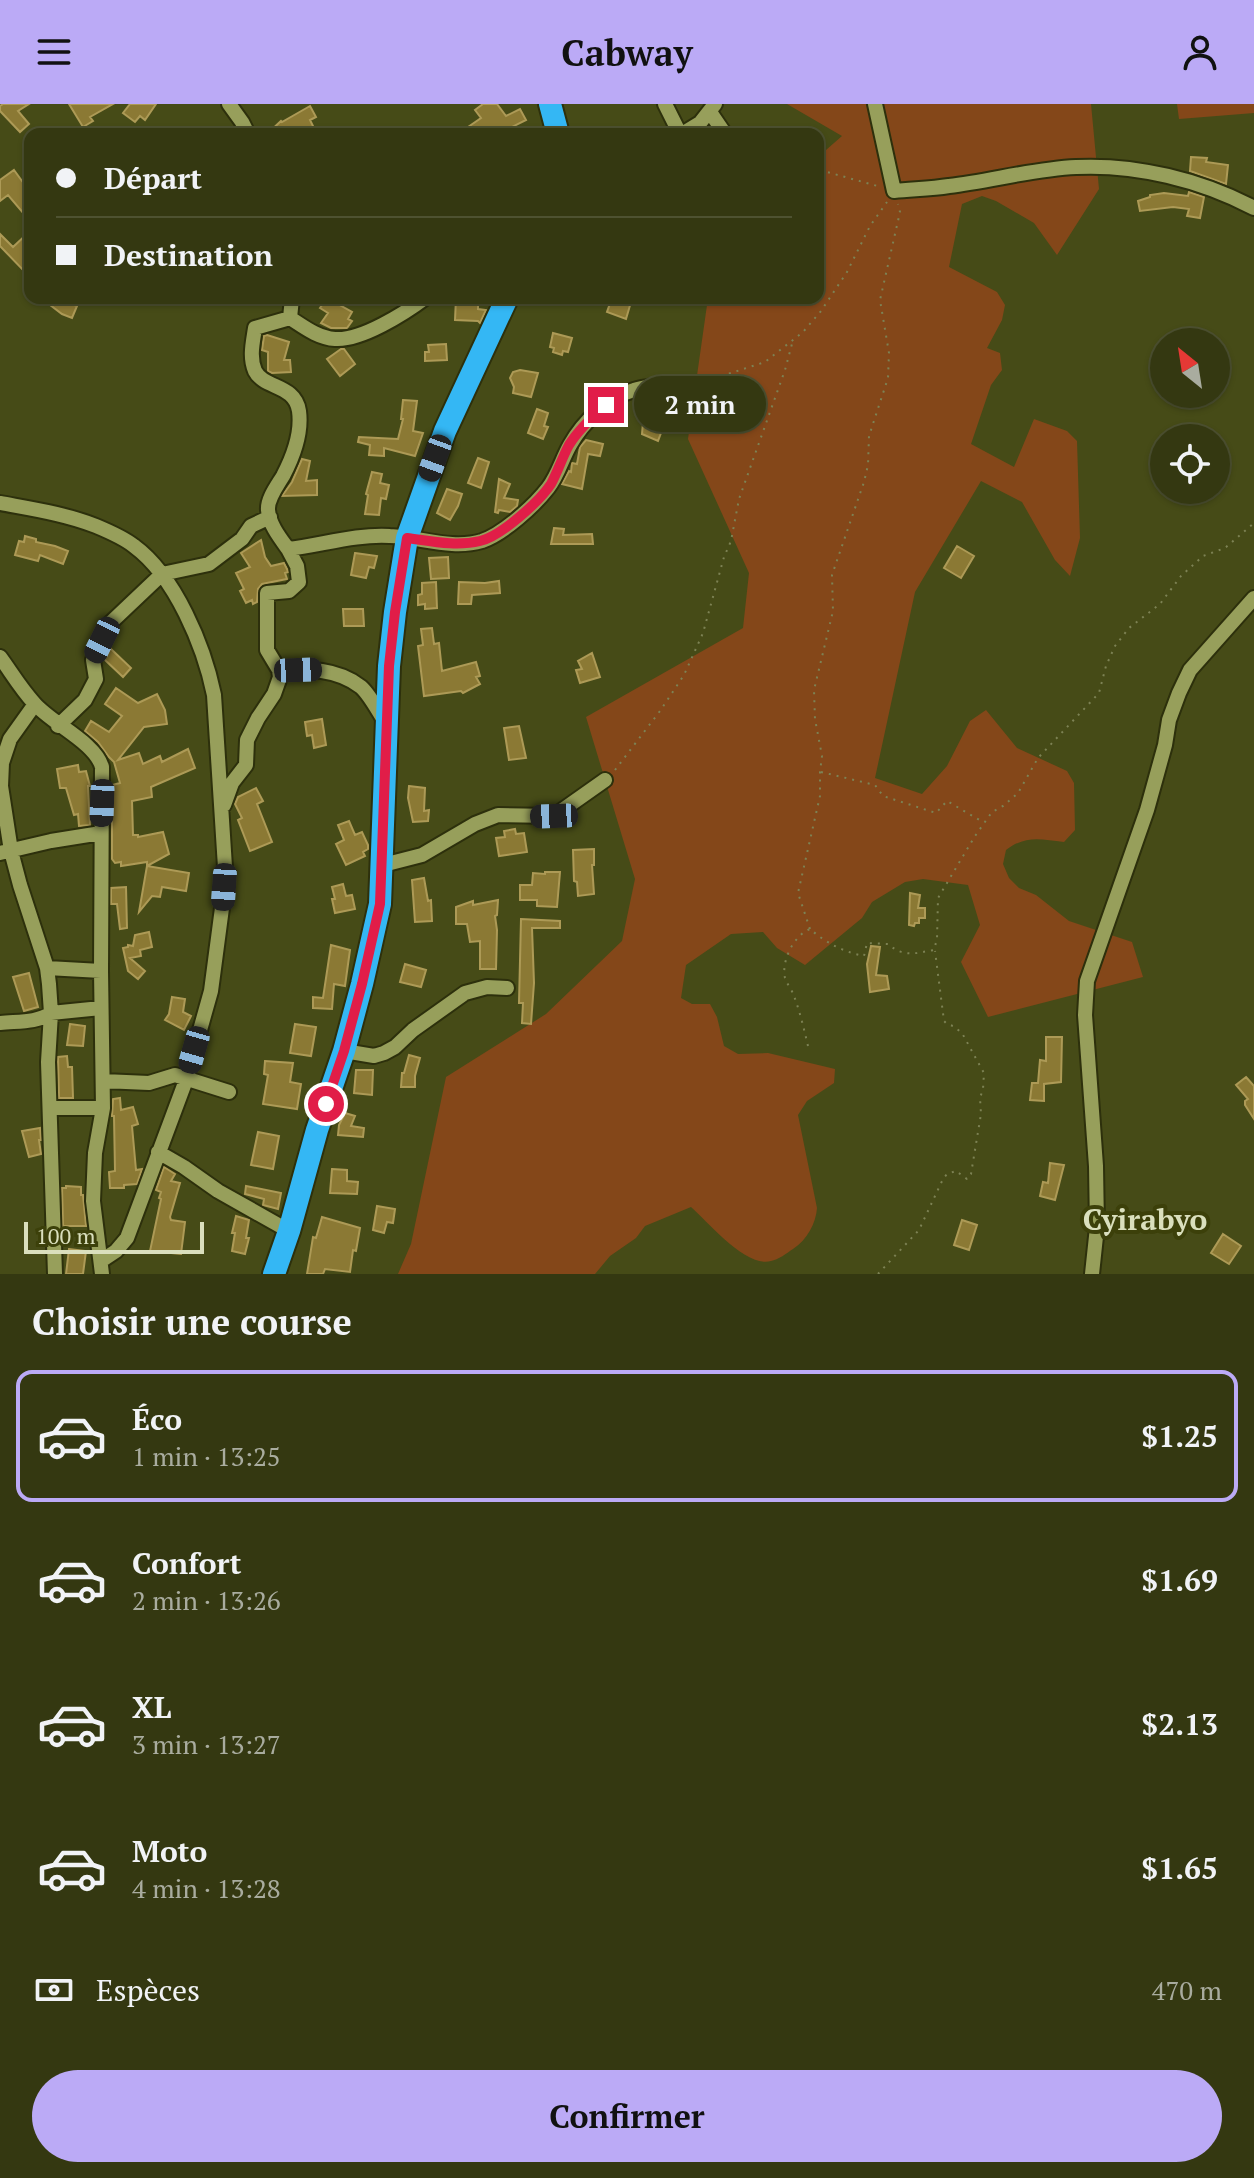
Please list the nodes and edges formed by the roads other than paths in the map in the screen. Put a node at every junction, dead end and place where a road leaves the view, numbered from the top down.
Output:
1 (229, 104) edge
2 (550, 104) edge
3 (665, 104) edge
4 (875, 104) edge
5 (712, 108) edge
6 (245, 128) edge
7 (556, 128) edge
8 (678, 128) edge
9 (691, 128) edge
10 (722, 128) edge
11 (1254, 208) edge
12 (291, 304) edge
13 (416, 304) edge
14 (504, 304) edge
15 (290, 318) junction
16 (694, 383) road end
17 (0, 503) edge
18 (270, 517) junction
19 (407, 538) junction
20 (288, 549) junction
21 (162, 574) junction
22 (1254, 598) edge
23 (0, 657) edge
24 (279, 670) junction
25 (35, 704) junction
26 (58, 726) junction
27 (388, 726) junction
28 (6, 733) edge
29 (605, 780) road end
30 (222, 812) junction
31 (101, 833) junction
32 (5, 852) edge
33 (383, 865) junction
34 (47, 968) junction
35 (101, 971) junction
36 (507, 988) dead end
37 (101, 1008) junction
38 (51, 1013) junction
39 (0, 1023) edge
40 (344, 1051) junction
41 (186, 1080) junction
42 (103, 1081) junction
43 (229, 1092) dead end
44 (51, 1108) junction
45 (103, 1108) junction
46 (158, 1152) junction
47 (289, 1231) junction
48 (102, 1267) edge
49 (55, 1274) edge
50 (274, 1274) edge
51 (1092, 1274) edge

1 - 6 street
2 - 7 highway
3 - 8 street
4 - 11 street
5 - 9 street
5 - 10 street
12 - 15 street
13 - 15 street
14 - 19 highway
15 - 18 street
16 - 19 street
17 - 21 street
18 - 20 street
18 - 21 street
19 - 20 street
19 - 27 highway
20 - 24 street
21 - 26 street
21 - 30 street
22 - 51 street
23 - 25 street
24 - 27 street
24 - 30 street
25 - 26 street
25 - 28 street
26 - 31 street
27 - 33 highway
28 - 32 street
29 - 33 street
30 - 41 street
31 - 32 street
31 - 35 street
32 - 34 street
33 - 40 highway
34 - 35 street
34 - 38 street
35 - 37 street
36 - 40 street
37 - 38 street
37 - 42 street
38 - 39 street
38 - 44 street
40 - 47 highway
41 - 42 street
41 - 43 street
41 - 46 street
42 - 45 street
44 - 45 street
44 - 49 street
45 - 48 street
46 - 47 street
46 - 48 street
47 - 50 highway

